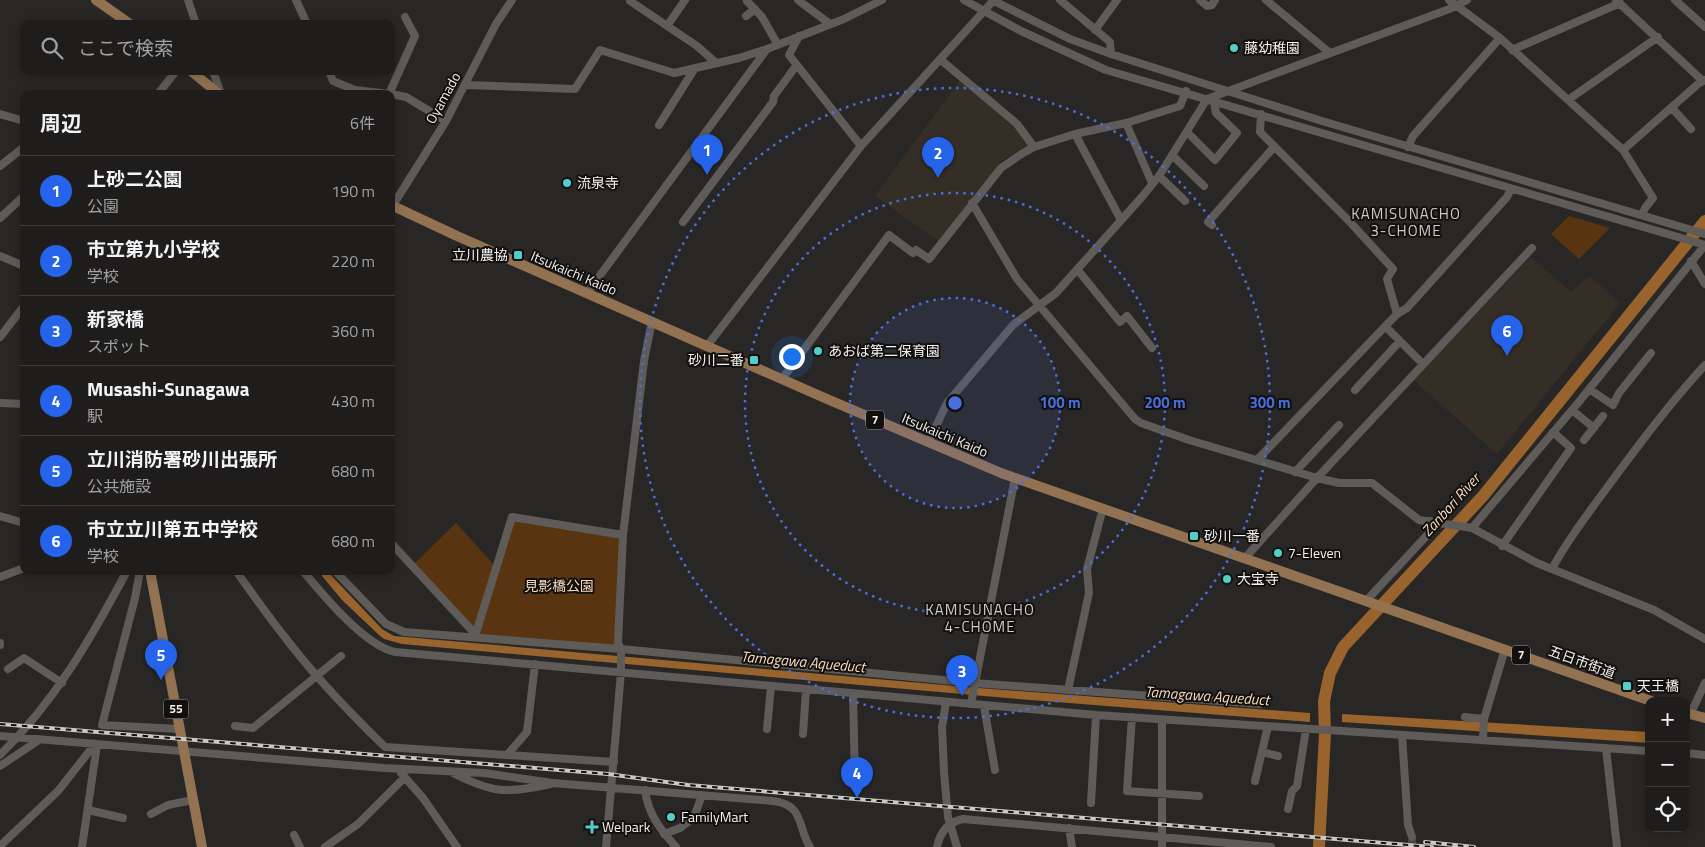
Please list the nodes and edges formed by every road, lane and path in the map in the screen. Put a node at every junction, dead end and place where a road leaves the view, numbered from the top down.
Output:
1 (96, 0) edge
2 (188, 0) edge
3 (296, 0) edge
4 (512, 0) edge
5 (685, 0) edge
6 (798, 0) edge
7 (882, 0) edge
8 (964, 0) edge
9 (993, 0) edge
10 (1060, 0) edge
11 (1117, 0) edge
12 (1200, 0) edge
13 (1216, 0) edge
14 (1266, 0) edge
15 (1467, 0) edge
16 (1675, 0) edge
17 (630, 1) dead end
18 (747, 1) edge
19 (872, 2) edge
20 (1452, 2) edge
21 (1618, 2) edge
22 (755, 9) junction
23 (984, 12) junction
24 (746, 16) dead end
25 (405, 17) dead end
26 (124, 20) edge
27 (195, 20) edge
28 (305, 20) edge
29 (830, 24) junction
30 (667, 26) junction
31 (1705, 27) edge
32 (1095, 30) junction
33 (799, 36) junction
34 (1658, 37) junction
35 (1500, 38) junction
36 (778, 45) junction
37 (768, 49) junction
38 (1512, 50) junction
39 (1111, 54) junction
40 (1330, 54) junction
41 (941, 60) junction
42 (715, 62) junction
43 (796, 66) junction
44 (695, 68) junction
45 (173, 75) edge
46 (196, 75) edge
47 (214, 75) edge
48 (331, 75) edge
49 (1704, 81) edge
50 (466, 85) junction
51 (161, 90) edge
52 (215, 90) edge
53 (219, 90) edge
54 (355, 90) edge
55 (392, 90) edge
56 (1186, 91) junction
57 (1228, 92) junction
58 (395, 95) edge
59 (1211, 100) junction
60 (1568, 100) junction
61 (1672, 108) junction
62 (0, 114) edge
63 (1261, 114) junction
64 (20, 120) edge
65 (446, 121) junction
66 (1126, 123) junction
67 (660, 125) dead end
68 (1691, 129) dead end
69 (1187, 132) junction
70 (1075, 134) junction
71 (861, 146) junction
72 (1034, 147) junction
73 (1274, 147) junction
74 (1408, 147) junction
75 (20, 150) edge
76 (1623, 150) junction
77 (1172, 155) junction
78 (0, 166) edge
79 (1159, 176) junction
80 (1530, 182) junction
81 (1152, 183) junction
82 (1204, 186) dead end
83 (1511, 189) junction
84 (1520, 192) junction
85 (20, 200) edge
86 (395, 200) edge
87 (1185, 201) dead end
88 (1600, 202) junction
89 (972, 204) junction
90 (395, 206) edge
91 (1599, 213) junction
92 (1642, 216) junction
93 (0, 218) edge
94 (1121, 220) junction
95 (683, 222) dead end
96 (1212, 225) dead end
97 (1705, 234) edge
98 (1703, 244) edge
99 (1532, 248) dead end
100 (0, 256) edge
101 (1691, 262) junction
102 (20, 264) edge
103 (1078, 269) junction
104 (1705, 284) edge
105 (587, 293) junction
106 (1041, 305) junction
107 (20, 311) edge
108 (1398, 314) junction
109 (652, 321) junction
110 (1386, 327) junction
111 (0, 337) edge
112 (1400, 341) junction
113 (706, 346) junction
114 (1152, 348) dead end
115 (1651, 353) dead end
116 (1423, 364) junction
117 (1705, 365) edge
118 (1366, 378) junction
119 (782, 379) junction
120 (1372, 384) dead end
121 (1589, 389) junction
122 (1355, 390) dead end
123 (0, 403) edge
124 (20, 404) edge
125 (1572, 410) junction
126 (1603, 416) dead end
127 (1339, 425) dead end
128 (1594, 428) junction
129 (1553, 432) junction
130 (1584, 440) dead end
131 (928, 443) junction
132 (1257, 460) junction
133 (1295, 472) junction
134 (1015, 478) junction
135 (1317, 478) junction
136 (1103, 508) junction
137 (0, 516) edge
138 (1430, 521) junction
139 (20, 522) edge
140 (1469, 528) junction
141 (622, 536) junction
142 (1502, 546) junction
143 (395, 547) edge
144 (1245, 558) junction
145 (20, 569) edge
146 (1552, 569) junction
147 (124, 575) edge
148 (139, 575) edge
149 (151, 575) edge
150 (239, 575) edge
151 (307, 575) edge
152 (339, 575) edge
153 (0, 576) edge
154 (1369, 602) junction
155 (1392, 610) joint
156 (478, 636) junction
157 (1705, 639) edge
158 (1505, 649) junction
159 (621, 652) junction
160 (341, 656) dead end
161 (535, 664) junction
162 (8, 669) dead end
163 (620, 670) junction
164 (316, 675) junction
165 (1705, 683) edge
166 (62, 684) junction
167 (974, 684) junction
168 (771, 686) junction
169 (806, 690) junction
170 (1068, 690) junction
171 (854, 694) junction
172 (1645, 699) edge
173 (946, 702) junction
174 (971, 703) junction
175 (1260, 704) dead end
176 (984, 706) junction
177 (1690, 710) edge
178 (1690, 714) edge
179 (1096, 715) junction
180 (1132, 717) junction
181 (1465, 717) dead end
182 (1705, 718) edge
183 (1162, 719) junction
184 (1484, 720) junction
185 (235, 726) dead end
186 (1268, 726) junction
187 (767, 729) dead end
188 (1310, 729) junction
189 (179, 730) junction
190 (803, 734) dead end
191 (1402, 735) junction
192 (0, 736) edge
193 (1483, 736) junction
194 (18, 738) junction
195 (39, 740) junction
196 (96, 745) junction
197 (1606, 748) junction
198 (184, 751) junction
199 (1645, 751) edge
200 (1262, 752) junction
201 (1690, 754) edge
202 (507, 755) junction
203 (1705, 755) edge
204 (0, 756) edge
205 (1278, 756) dead end
206 (614, 762) junction
207 (0, 766) edge
208 (398, 769) junction
209 (995, 770) dead end
210 (451, 772) junction
211 (405, 777) junction
212 (855, 780) dead end
213 (1255, 781) dead end
214 (553, 783) junction
215 (611, 788) junction
216 (645, 790) junction
217 (1163, 794) junction
218 (702, 795) junction
219 (1199, 796) dead end
220 (193, 800) junction
221 (1091, 803) dead end
222 (1288, 809) dead end
223 (88, 810) junction
224 (151, 814) dead end
225 (123, 818) dead end
226 (951, 823) junction
227 (1068, 828) junction
228 (664, 834) junction
229 (294, 835) dead end
230 (1162, 837) junction
231 (1412, 837) tunnel mouth
232 (0, 846) edge
233 (82, 847) edge
234 (202, 847) edge
235 (300, 847) edge
236 (325, 847) edge
237 (457, 847) edge
238 (606, 847) edge
239 (676, 847) edge
240 (810, 847) edge
241 (937, 847) edge
242 (957, 847) edge
243 (1072, 847) edge
244 (1162, 847) edge
245 (1270, 847) edge
246 (1617, 847) edge

1 - 26 main road
2 - 27 street
3 - 28 street
4 - 50 street, Oyamado
5 - 30 street
6 - 29 street
7 - 19 street
8 - 23 street
9 - 23 street
9 - 39 street
10 - 32 street
11 - 32 street
12 - 13 street
14 - 40 street
15 - 20 street
16 - 31 street
17 - 30 street
18 - 22 street
19 - 29 street
20 - 35 street
20 - 40 street
21 - 34 street
21 - 38 street
22 - 24 street
22 - 36 street
23 - 41 street
23 - 56 street
25 - 55 street
29 - 33 street
30 - 42 street
32 - 39 street
33 - 36 street
33 - 43 street
34 - 49 street
34 - 60 street
35 - 38 street
35 - 74 street
36 - 37 street
37 - 42 street
37 - 105 street
38 - 60 street
39 - 57 street
40 - 57 street
41 - 71 street
41 - 72 street
42 - 44 street
43 - 71 street
43 - 95 street
44 - 50 street
44 - 67 street
45 - 51 street
46 - 52 main road
47 - 53 street
48 - 54 street
49 - 61 street
50 - 65 street, Oyamado
56 - 59 street
56 - 66 street
57 - 59 street
57 - 74 street
58 - 65 street
59 - 63 street
59 - 69 street
59 - 69 street
60 - 76 street
61 - 68 street
61 - 76 street
62 - 64 street
63 - 73 street
63 - 83 street
65 - 86 street, Oyamado
66 - 70 street
66 - 81 street
69 - 77 street
70 - 72 street
70 - 94 street
71 - 113 street
72 - 89 street
73 - 96 street
73 - 108 street
74 - 80 street
75 - 78 street
76 - 92 street
77 - 79 street
77 - 82 street
79 - 81 street
79 - 87 street
80 - 84 street
80 - 88 street
81 - 94 street
83 - 84 street
83 - 108 street
84 - 91 street
85 - 93 street
88 - 91 street
88 - 92 street
89 - 106 street
89 - 119 street
90 - 105 main road, Itsukaichi Kaido / 7
91 - 98 street
92 - 97 street
94 - 103 street
98 - 101 street
99 - 116 street
100 - 102 street
101 - 104 street
101 - 121 street
103 - 106 street
103 - 114 street
105 - 109 main road, Itsukaichi Kaido / 7
106 - 131 street
106 - 132 street
107 - 111 street
108 - 110 street
109 - 113 main road, Itsukaichi Kaido / 7
109 - 141 street
110 - 112 street
110 - 132 street
112 - 116 street
112 - 118 street
113 - 119 main road, Itsukaichi Kaido / 7
115 - 121 street
116 - 135 street
117 - 146 street
118 - 120 street
118 - 122 street
119 - 131 main road, Itsukaichi Kaido / 7
121 - 125 street
123 - 124 street
125 - 128 street
125 - 129 street
126 - 128 street
127 - 133 street
128 - 130 street
129 - 140 street
129 - 142 street
131 - 134 main road, Itsukaichi Kaido / 7
132 - 133 street
133 - 135 street
134 - 136 main road, Itsukaichi Kaido / 7
134 - 167 street
135 - 138 street
135 - 144 street
136 - 144 main road, Itsukaichi Kaido / 7
136 - 170 street
137 - 139 street
138 - 140 street
138 - 154 street
140 - 142 street
141 - 156 street
141 - 159 street
142 - 146 street
143 - 156 street
144 - 154 main road, Itsukaichi Kaido / 7
145 - 153 street
146 - 157 street
147 - 166 street
148 - 189 street
149 - 189 main road, 55
150 - 164 street
151 - 161 street
152 - 156 street
154 - 155 main road, Itsukaichi Kaido / 7
155 - 158 main road, 五日市街道 / 7
156 - 159 street
158 - 172 main road, 五日市街道 / 7
158 - 184 street
159 - 163 street
159 - 167 street
160 - 164 street
161 - 163 street
161 - 202 street
162 - 166 street
163 - 168 street
163 - 206 street
164 - 185 street
164 - 202 street
165 - 177 street
166 - 194 street
167 - 170 street
167 - 174 street
168 - 169 street
168 - 187 street
169 - 171 street
169 - 190 street
170 - 175 street
171 - 173 street
171 - 212 street
173 - 174 street
173 - 226 street
174 - 176 street
176 - 179 street
176 - 209 street
178 - 182 main road
179 - 180 street
179 - 221 street
180 - 183 street
180 - 217 street
181 - 184 street
183 - 186 street
183 - 217 street
184 - 193 street
186 - 188 street
186 - 200 street
188 - 191 street
188 - 222 street
189 - 198 main road, 55
191 - 193 street
191 - 231 street
192 - 194 street
193 - 197 street
194 - 195 street
194 - 204 street
195 - 196 street
195 - 207 street
196 - 198 street
196 - 223 street
196 - 232 street
197 - 199 street
197 - 246 street
198 - 208 street
198 - 220 main road, 55
200 - 205 street
200 - 213 street
201 - 203 street
202 - 206 street
206 - 215 street
208 - 210 street
208 - 211 street
210 - 214 street
210 - 214 street
211 - 236 street
211 - 237 street
214 - 215 street
215 - 216 street
215 - 238 street
216 - 218 street
216 - 228 street
217 - 219 street
217 - 230 street
218 - 228 street
218 - 240 street
220 - 224 street
220 - 234 main road, 55
223 - 225 street
223 - 233 street
226 - 227 street
226 - 241 street
226 - 242 street
227 - 230 street
227 - 243 street
228 - 239 street
229 - 235 street
230 - 244 street
230 - 245 street

